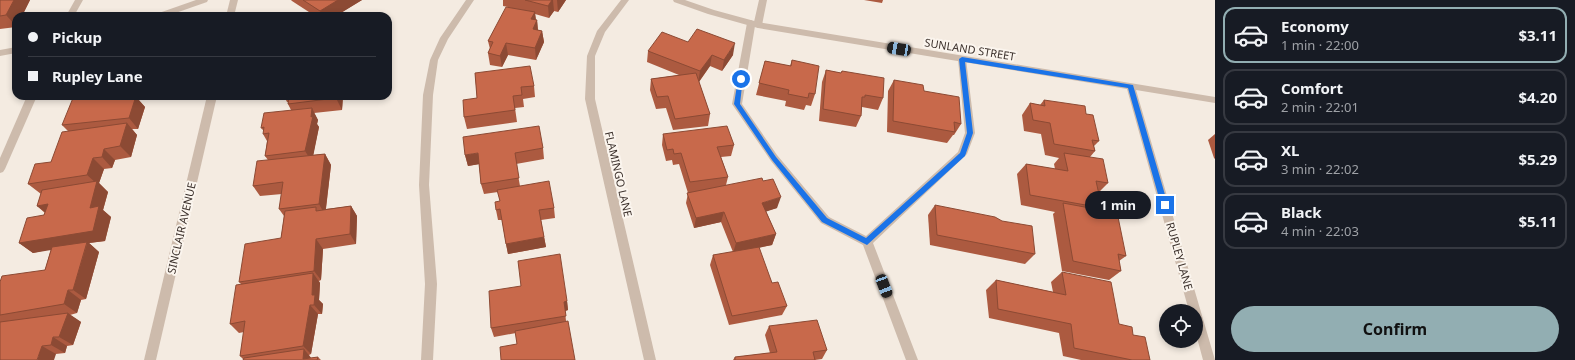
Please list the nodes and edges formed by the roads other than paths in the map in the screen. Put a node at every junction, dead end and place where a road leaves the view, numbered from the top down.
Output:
1 (79, 0) edge
2 (204, 0) edge
3 (234, 0) edge
4 (470, 0) edge
5 (625, 0) edge
6 (677, 0) edge
7 (763, 0) edge
8 (72, 12) edge
9 (170, 12) edge
10 (231, 12) edge
11 (754, 24) junction
12 (12, 51) edge
13 (0, 53) edge
14 (962, 59) junction
15 (1131, 87) junction
16 (30, 100) edge
17 (211, 100) edge
18 (1215, 100) edge
19 (0, 169) edge
20 (867, 242) junction
21 (1194, 304) edge
22 (1203, 336) edge
23 (150, 360) edge
24 (427, 360) edge
25 (650, 360) edge
26 (912, 360) edge
27 (1210, 360) edge

1 - 8 street
2 - 9 street
3 - 10 street
4 - 24 street
5 - 25 street, FLAMINGO LANE
6 - 11 street, SUNLAND STREET
7 - 11 street
11 - 14 street, SUNLAND STREET
11 - 20 street
12 - 13 street
14 - 15 street, SUNLAND STREET
14 - 20 street
15 - 18 street, SUNLAND STREET
15 - 21 street, RUPLEY LANE
16 - 19 street
17 - 23 street, SINCLAIR AVENUE
20 - 26 street
22 - 27 street, RUPLEY LANE

